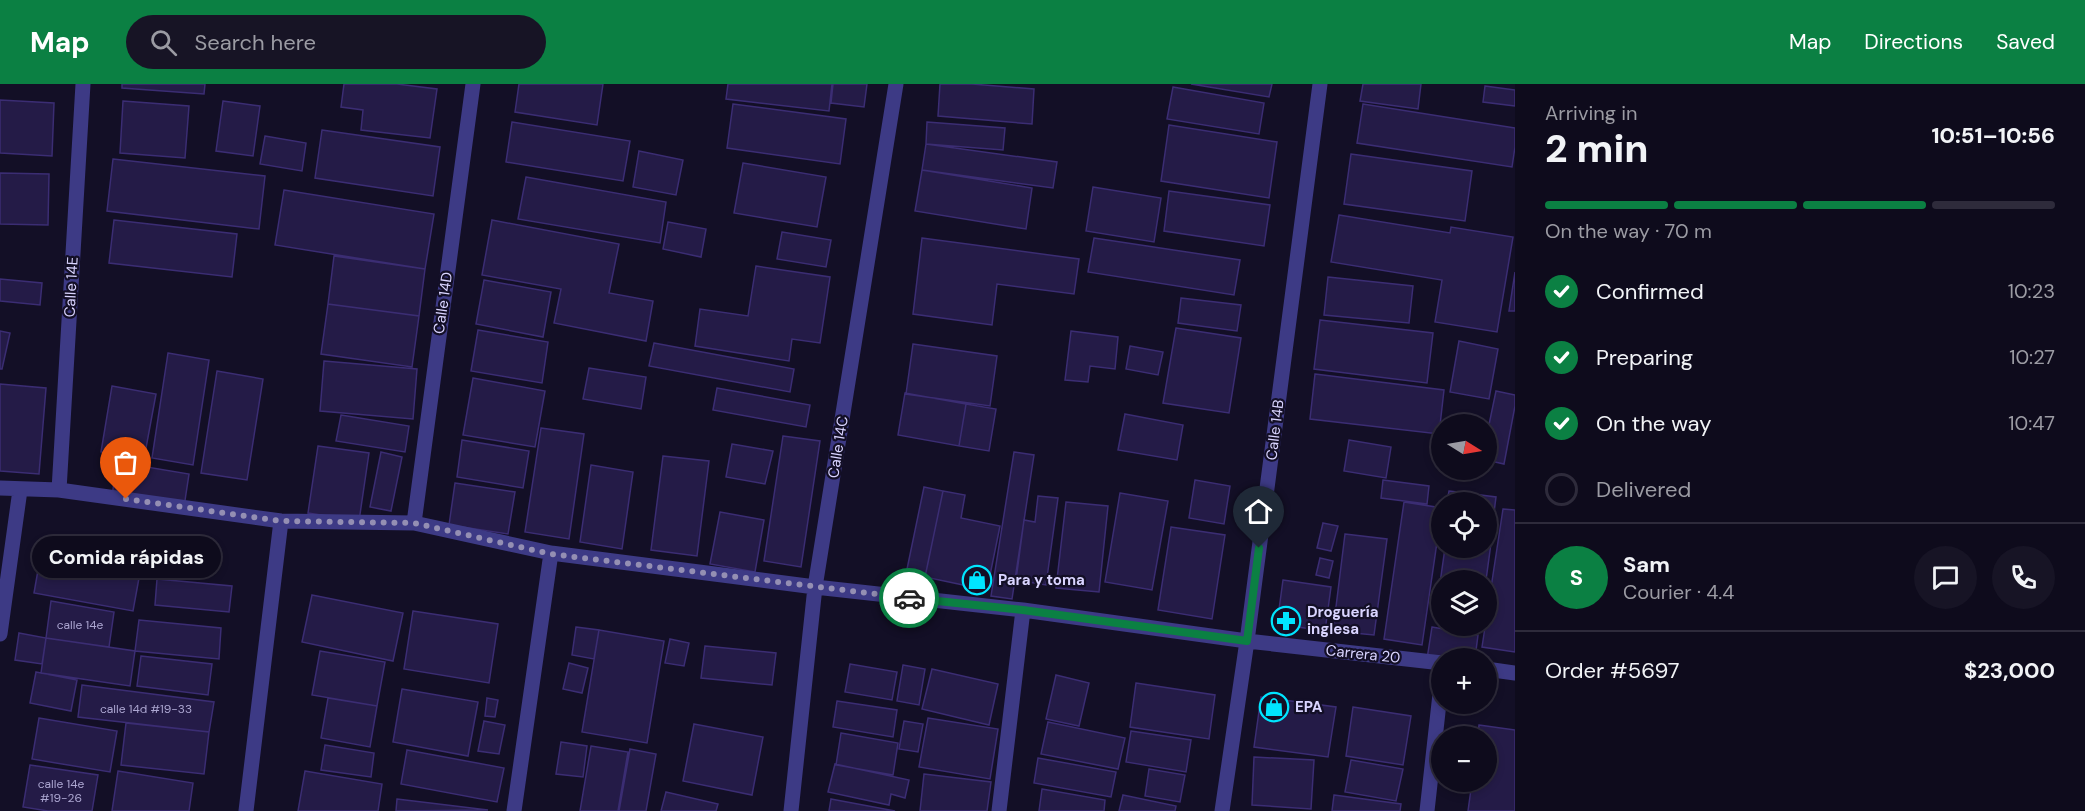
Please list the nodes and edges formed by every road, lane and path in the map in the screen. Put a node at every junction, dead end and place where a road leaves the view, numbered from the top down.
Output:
1 (83, 84) edge
2 (473, 84) edge
3 (896, 84) edge
4 (1320, 84) edge
5 (0, 488) edge
6 (20, 490) junction
7 (59, 490) junction
8 (281, 521) junction
9 (414, 523) junction
10 (551, 554) junction
11 (815, 587) junction
12 (1023, 610) junction
13 (0, 634) edge
14 (1247, 641) junction
15 (1431, 662) edge
16 (1497, 671) edge
17 (1515, 673) edge
18 (1438, 714) edge
19 (246, 811) edge
20 (514, 811) edge
21 (791, 811) edge
22 (999, 811) edge
23 (1222, 811) edge
24 (1427, 811) edge

1 - 7 street, Calle 14E
2 - 9 street, Calle 14D
3 - 11 street, Calle 14C
4 - 14 street, Calle 14B
5 - 6 street, Carrera 20
6 - 7 street, Carrera 20
6 - 13 street
7 - 8 street, Carrera 20
8 - 9 street, Carrera 20
8 - 19 street
9 - 10 street, Carrera 20
10 - 11 street, Carrera 20
10 - 20 street
11 - 12 street, Carrera 20
11 - 21 street, Calle 14C
12 - 14 street, Carrera 20
12 - 22 street
14 - 15 street, Carrera 20
14 - 23 street, Calle 14B
16 - 17 street
18 - 24 street

